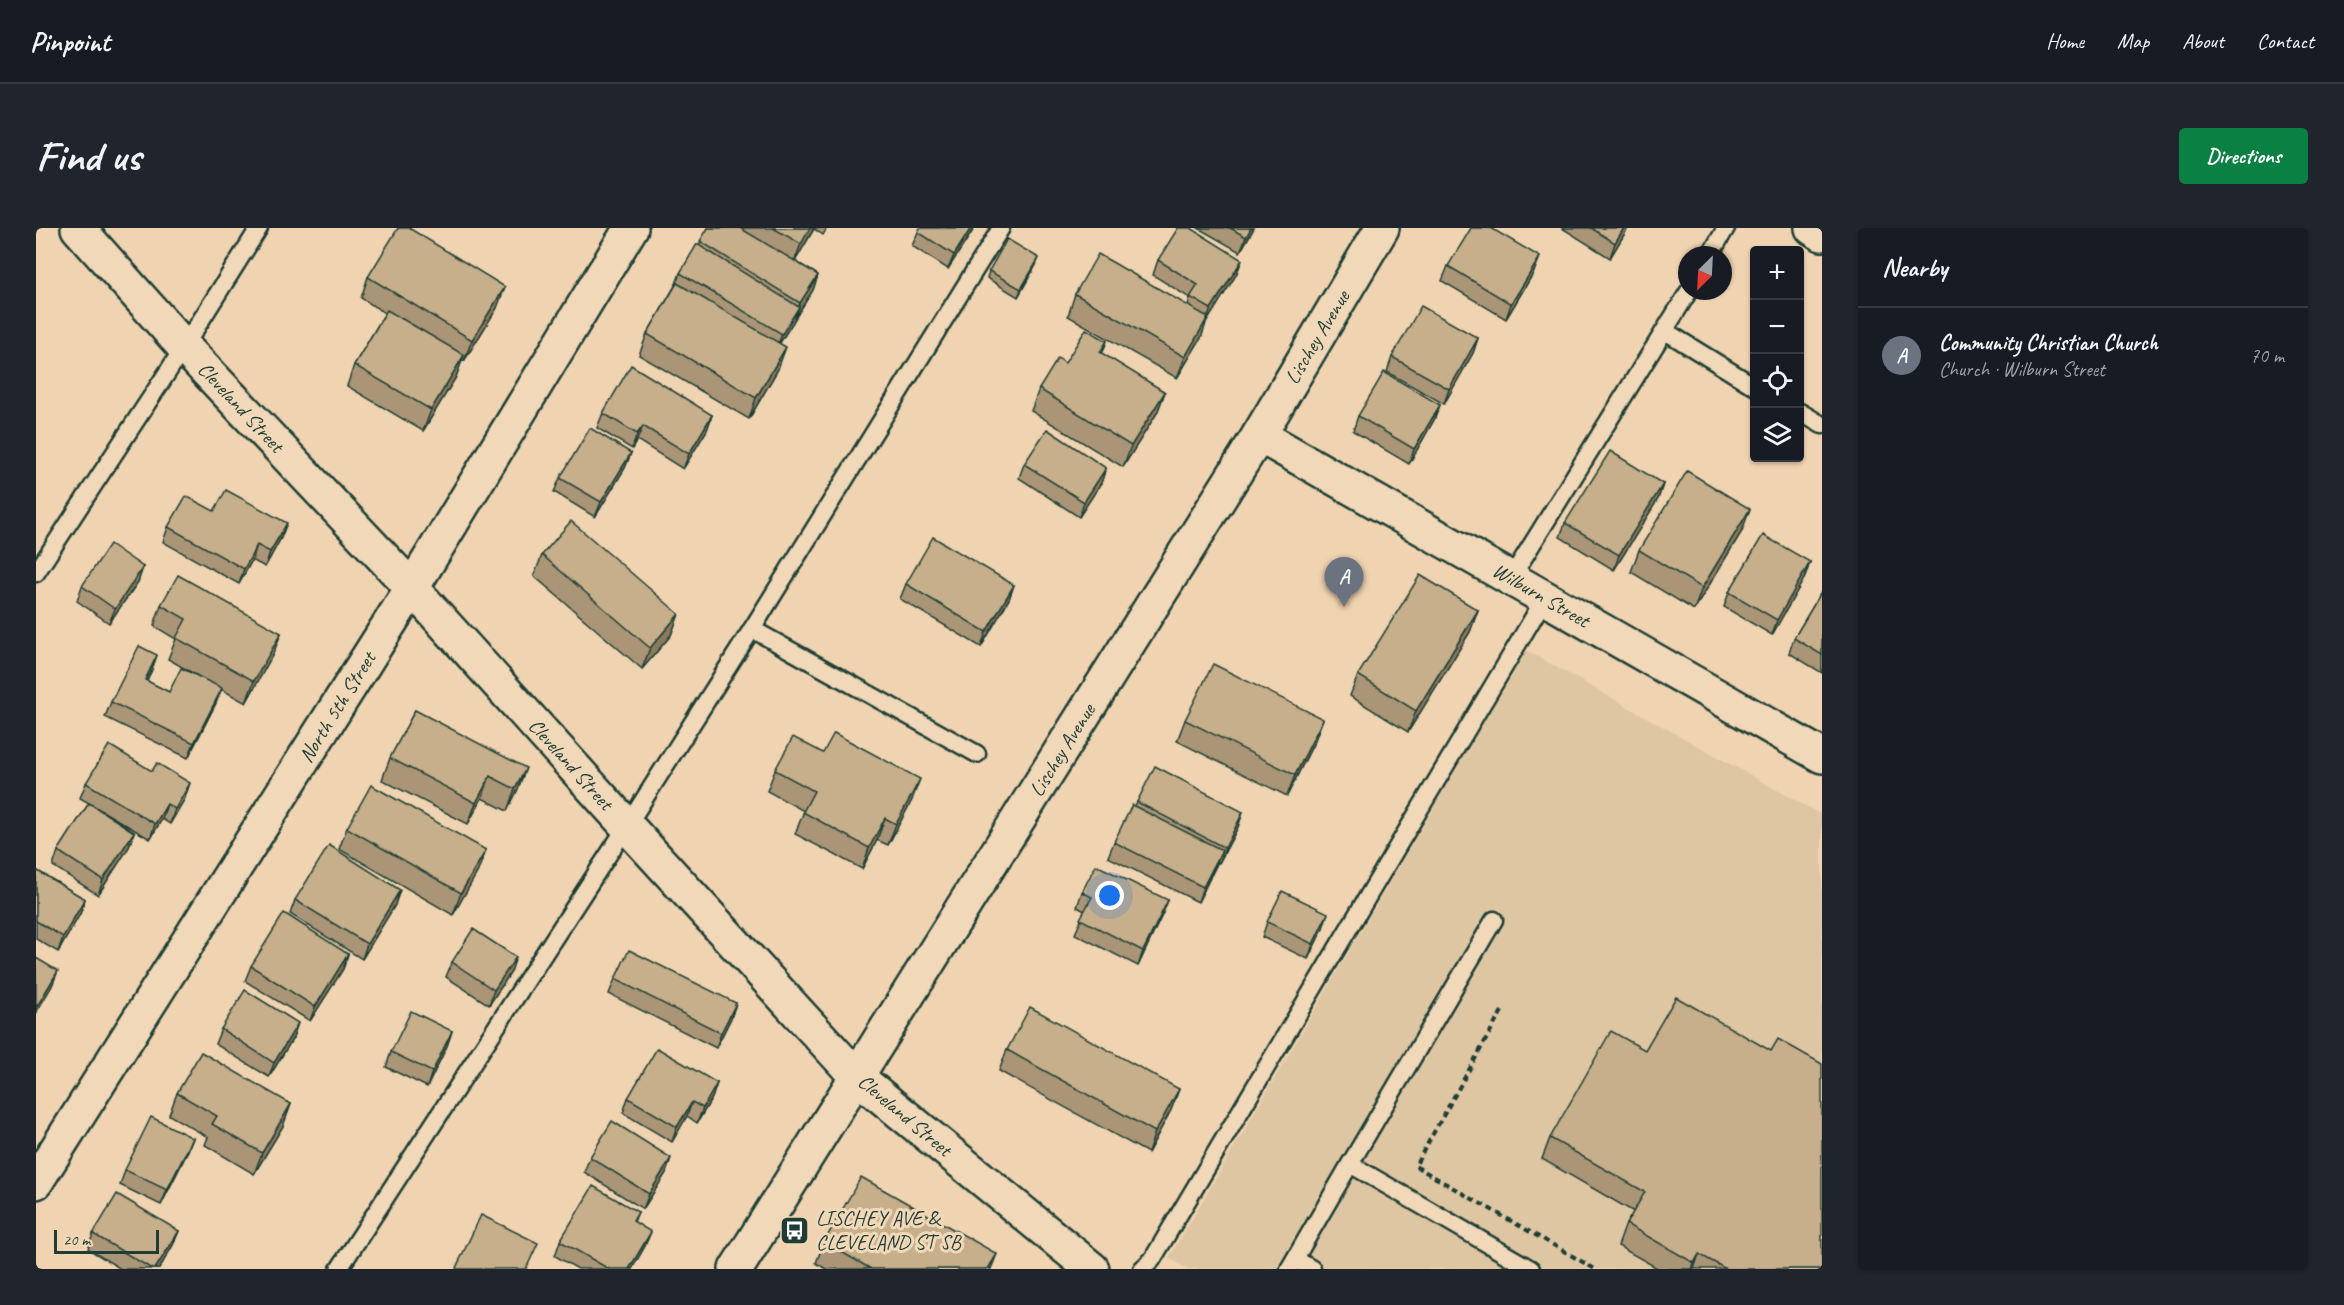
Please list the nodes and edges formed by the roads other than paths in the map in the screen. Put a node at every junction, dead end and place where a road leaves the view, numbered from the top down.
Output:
1 (78, 228) edge
2 (259, 228) edge
3 (631, 228) edge
4 (1001, 228) edge
5 (1382, 228) edge
6 (1726, 228) edge
7 (1812, 228) edge
8 (1822, 234) edge
9 (1715, 246) edge
10 (1684, 300) edge
11 (1665, 331) junction
12 (184, 347) junction
13 (1750, 383) edge
14 (1804, 414) edge
15 (1822, 425) edge
16 (1259, 435) junction
17 (36, 573) edge
18 (1511, 578) junction
19 (412, 588) junction
20 (1545, 598) junction
21 (752, 629) junction
22 (976, 754) dead end
23 (1822, 756) edge
24 (627, 826) junction
25 (1494, 920) dead end
26 (857, 1077) junction
27 (1350, 1164) junction
28 (36, 1182) edge
29 (1292, 1264) edge
30 (339, 1269) edge
31 (736, 1269) edge
32 (1092, 1269) edge
33 (1142, 1269) edge
34 (1312, 1269) edge
35 (1531, 1269) edge

1 - 12 street, Cleveland Street
2 - 12 lane
3 - 19 street, North 5th Street
4 - 21 lane
5 - 16 street, Lischey Avenue
6 - 9 lane
7 - 8 street
10 - 11 lane
11 - 13 lane
11 - 18 lane
12 - 17 lane
12 - 19 street, Cleveland Street
14 - 15 lane
16 - 18 street, Wilburn Street
16 - 26 street, Lischey Avenue
18 - 20 street, Wilburn Street
19 - 24 street, Cleveland Street
19 - 28 street, North 5th Street
20 - 23 street, Wilburn Street
20 - 33 lane
21 - 22 lane
21 - 24 lane
24 - 26 street, Cleveland Street
24 - 30 lane
25 - 27 lane
26 - 31 street, Lischey Avenue
26 - 32 street, Cleveland Street
27 - 29 lane
27 - 35 lane
29 - 34 lane

